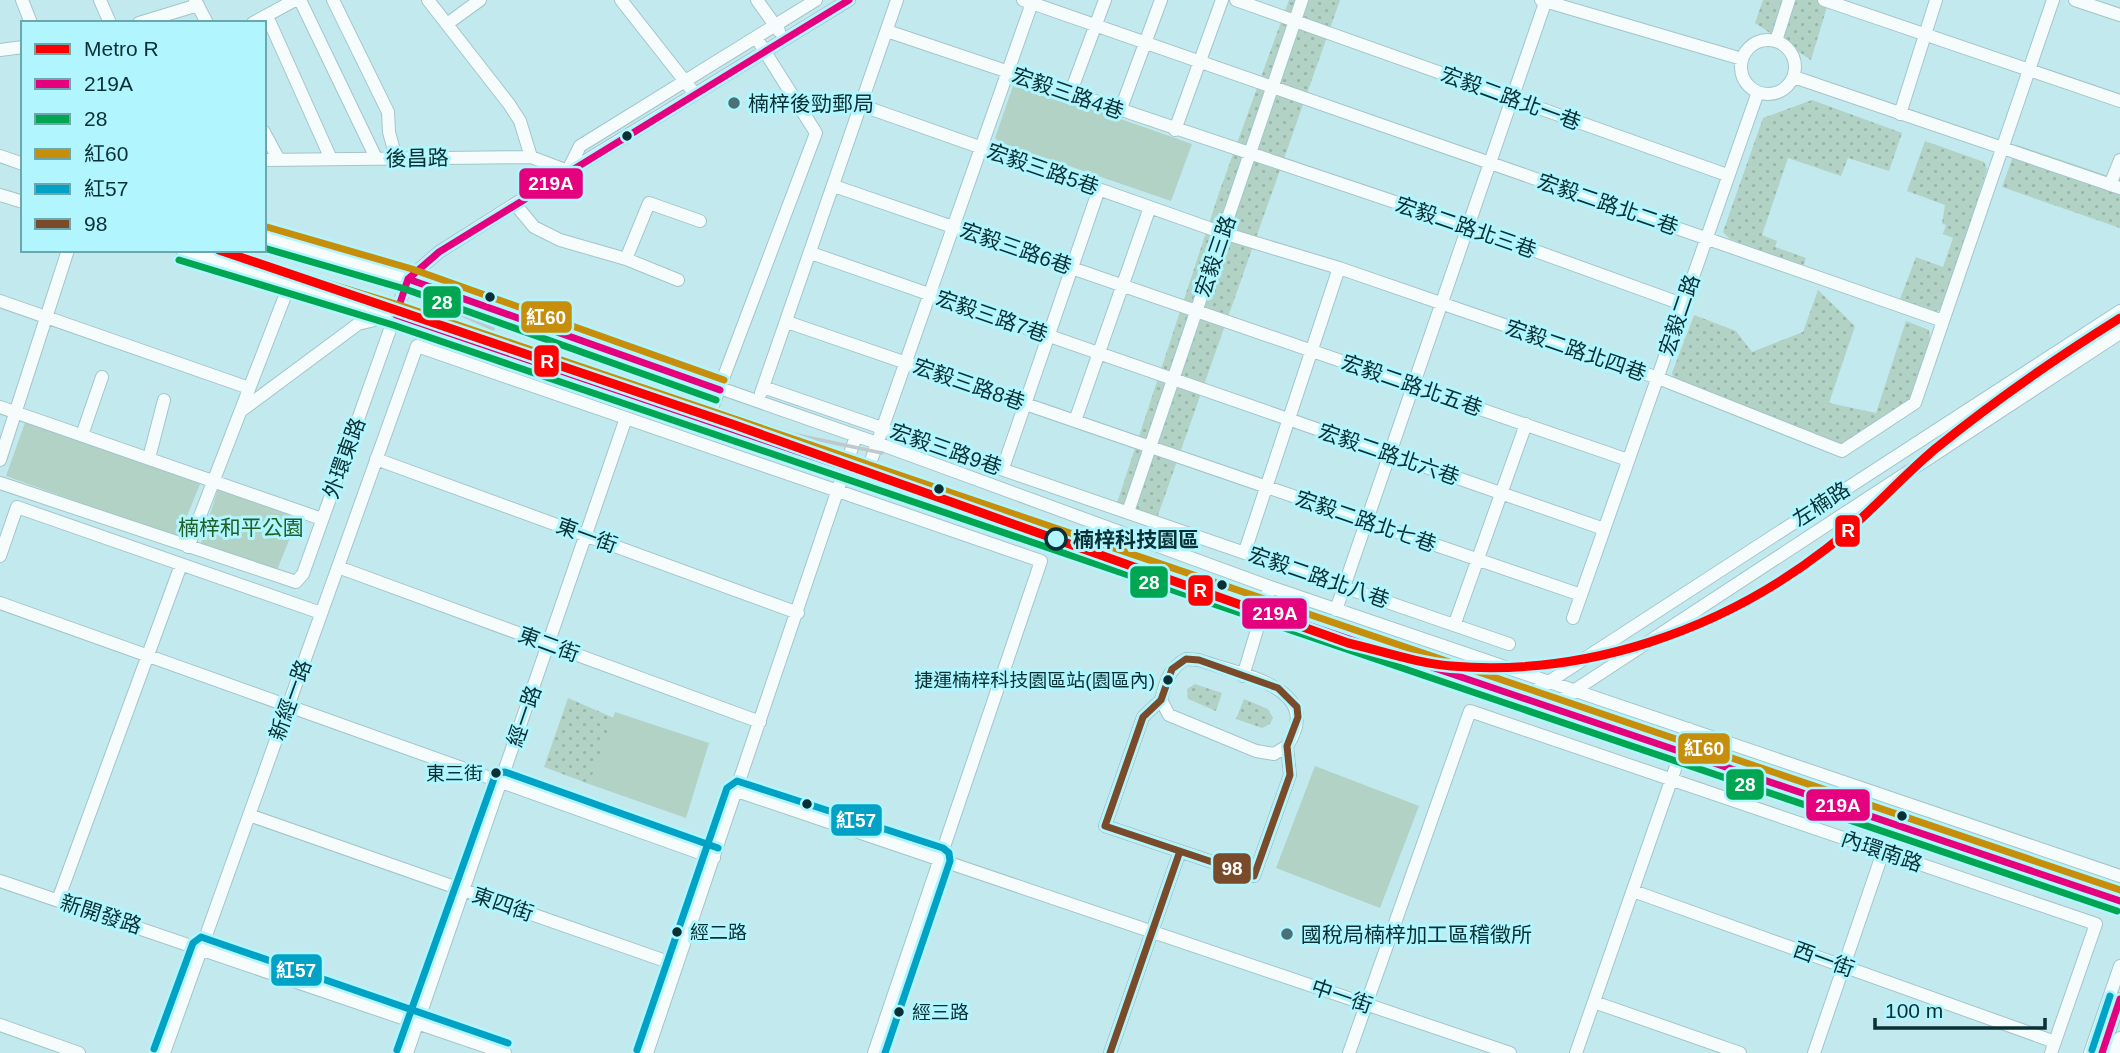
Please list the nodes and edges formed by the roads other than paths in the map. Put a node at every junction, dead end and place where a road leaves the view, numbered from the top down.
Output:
1 (22, 0) edge
2 (100, 0) edge
3 (297, 0) edge
4 (333, 0) edge
5 (428, 0) edge
6 (480, 0) edge
7 (621, 0) edge
8 (757, 0) edge
9 (816, 0) edge
10 (898, 0) edge
11 (1105, 0) edge
12 (1161, 0) edge
13 (1222, 0) edge
14 (1236, 0) edge
15 (1302, 0) edge
16 (1544, 0) edge
17 (1788, 0) edge
18 (1825, 0) edge
19 (1936, 0) edge
20 (2053, 0) edge
21 (2075, 0) edge
22 (845, 1) edge
23 (1029, 1) edge
24 (196, 3) edge
25 (2120, 15) edge
26 (267, 16) junction
27 (30, 21) edge
28 (109, 21) edge
29 (145, 21) edge
30 (206, 21) edge
31 (257, 21) edge
32 (1295, 21) junction
33 (447, 24) junction
34 (1095, 25) junction
35 (776, 26) junction
36 (887, 31) junction
37 (1924, 34) junction
38 (757, 39) junction
39 (785, 40) junction
40 (1776, 41) junction
41 (1146, 43) junction
42 (21, 47) edge
43 (0, 50) edge
44 (765, 53) junction
45 (1742, 59) junction
46 (1199, 62) junction
47 (2029, 70) junction
48 (1007, 72) junction
49 (1794, 77) junction
50 (687, 83) junction
51 (1273, 87) junction
52 (1758, 92) junction
53 (1070, 94) junction
54 (695, 95) junction
55 (1512, 98) junction
56 (2120, 102) edge
57 (863, 106) junction
58 (1120, 111) junction
59 (1900, 114) junction
60 (1175, 130) junction
61 (266, 136) edge
62 (2002, 147) junction
63 (981, 148) junction
64 (1249, 155) junction
65 (0, 156) edge
66 (531, 157) junction
67 (376, 158) junction
68 (396, 158) junction
69 (331, 159) junction
70 (266, 160) edge
71 (279, 160) junction
72 (2120, 160) edge
73 (21, 163) edge
74 (1489, 163) junction
75 (568, 171) junction
76 (1727, 175) junction
77 (834, 186) junction
78 (2115, 186) edge
79 (1099, 189) junction
80 (0, 195) edge
81 (21, 201) edge
82 (515, 204) junction
83 (1150, 207) junction
84 (700, 221) dead end
85 (953, 227) junction
86 (1469, 227) junction
87 (1223, 233) junction
88 (266, 238) edge
89 (1705, 238) junction
90 (67, 252) edge
91 (189, 252) edge
92 (811, 253) junction
93 (626, 259) junction
94 (1072, 268) junction
95 (1339, 268) junction
96 (408, 279) junction
97 (678, 280) dead end
98 (290, 283) junction
99 (1123, 285) junction
100 (929, 294) junction
101 (0, 301) edge
102 (1441, 303) junction
103 (1682, 304) junction
104 (1197, 311) junction
105 (2120, 311) edge
106 (396, 315) junction
107 (46, 317) junction
108 (1943, 321) junction
109 (787, 322) junction
110 (2120, 333) edge
111 (1048, 335) junction
112 (1313, 351) junction
113 (1099, 353) junction
114 (905, 363) junction
115 (102, 377) dead end
116 (1658, 377) junction
117 (1173, 379) junction
118 (1413, 385) junction
119 (763, 387) junction
120 (249, 388) junction
121 (718, 390) junction
122 (164, 400) dead end
123 (758, 403) junction
124 (1025, 404) junction
125 (0, 407) edge
126 (241, 411) junction
127 (16, 412) junction
128 (626, 418) junction
129 (1289, 419) junction
130 (707, 421) junction
131 (1075, 421) junction
132 (1526, 424) junction
133 (883, 427) junction
134 (82, 435) junction
135 (856, 436) junction
136 (877, 443) junction
137 (1150, 447) junction
138 (1389, 454) junction
139 (149, 458) junction
140 (376, 459) junction
141 (0, 460) edge
142 (1628, 460) junction
143 (848, 468) junction
144 (1003, 468) junction
145 (866, 475) junction
146 (213, 481) junction
147 (0, 483) edge
148 (1267, 487) junction
149 (839, 492) junction
150 (1502, 493) junction
151 (1128, 512) junction
152 (322, 519) junction
153 (1366, 521) junction
154 (1604, 529) junction
155 (586, 534) junction
156 (188, 547) junction
157 (1245, 551) junction
158 (0, 556) edge
159 (1478, 560) junction
160 (181, 565) junction
161 (338, 567) junction
162 (1344, 585) junction
163 (1270, 587) junction
164 (1581, 595) junction
165 (0, 603) edge
166 (1263, 610) junction
167 (1336, 610) junction
168 (321, 613) junction
169 (798, 613) junction
170 (1573, 618) dead end
171 (1455, 623) junction
172 (548, 643) junction
173 (1509, 644) dead end
174 (148, 656) junction
175 (1243, 676) junction
176 (1548, 681) junction
177 (1571, 689) junction
178 (1524, 698) junction
179 (1161, 700) junction
180 (1549, 706) junction
181 (288, 707) junction
182 (760, 722) junction
183 (1689, 729) junction
184 (1287, 746) junction
185 (1681, 752) junction
186 (1671, 779) junction
187 (501, 782) junction
188 (737, 791) junction
189 (249, 815) junction
190 (1180, 852) junction
191 (1882, 852) junction
192 (714, 858) junction
193 (940, 858) junction
194 (2120, 876) edge
195 (0, 881) edge
196 (463, 890) junction
197 (1633, 891) junction
198 (58, 900) junction
199 (2120, 901) edge
200 (1152, 931) junction
201 (202, 947) junction
202 (677, 965) junction
203 (2120, 966) edge
204 (1843, 967) junction
205 (2120, 999) edge
206 (1594, 1002) junction
207 (1367, 1004) junction
208 (418, 1023) junction
209 (0, 1025) edge
210 (2120, 1038) edge
211 (2053, 1048) edge
212 (79, 1053) edge
213 (164, 1053) edge
214 (407, 1053) edge
215 (505, 1053) edge
216 (647, 1053) edge
217 (874, 1053) edge
218 (1110, 1053) edge
219 (1349, 1053) edge
220 (1510, 1053) edge
221 (1577, 1053) edge
222 (1740, 1053) edge
223 (1814, 1053) edge
224 (2090, 1053) edge
225 (2102, 1053) edge
226 (2115, 1053) edge

1 - 27 street
2 - 28 street
3 - 26 street
3 - 67 street
4 - 68 street
5 - 33 street
6 - 33 street
7 - 50 street
8 - 35 street
9 - 35 street
10 - 36 street
11 - 34 street
12 - 41 street
13 - 46 street
14 - 32 street, 宏毅二路北一巷
15 - 32 street, 宏毅三路
16 - 45 street
16 - 55 street
17 - 40 street
18 - 37 street
19 - 37 street
20 - 47 street
21 - 25 street
22 - 39 street
23 - 34 street, 宏毅二路北二巷
23 - 48 street
24 - 29 street
24 - 30 street
26 - 31 street
26 - 69 street
32 - 51 street, 宏毅三路
32 - 55 street, 宏毅二路北一巷
33 - 66 street
34 - 41 street, 宏毅二路北二巷
34 - 53 street
35 - 38 street
35 - 39 street
36 - 48 street, 宏毅三路4巷
36 - 57 street
37 - 47 street
37 - 59 street
38 - 44 street
38 - 50 street
39 - 44 street
40 - 45 street
40 - 49 street
41 - 46 street, 宏毅二路北二巷
41 - 58 street
42 - 43 street
44 - 54 street
44 - 121 street
45 - 52 street
46 - 51 street, 宏毅二路北二巷
46 - 60 street
47 - 56 street
47 - 62 street
48 - 53 street, 宏毅三路4巷
48 - 63 street
49 - 52 street
49 - 59 street
50 - 54 street
50 - 75 street
51 - 64 street, 宏毅三路
51 - 74 street, 宏毅二路北二巷
52 - 76 street, 宏毅二路
53 - 58 street, 宏毅三路4巷
54 - 75 street
55 - 74 street
55 - 76 street, 宏毅二路北一巷
57 - 63 street, 宏毅三路5巷
57 - 77 street
58 - 60 street, 宏毅三路4巷
59 - 62 street
60 - 64 street, 宏毅三路4巷
61 - 71 street
62 - 78 street
62 - 108 street
63 - 79 street, 宏毅三路5巷
63 - 85 street
64 - 86 street, 宏毅二路北三巷
64 - 87 street, 宏毅三路
65 - 73 street
66 - 68 street, 後昌路
66 - 75 street, 後昌路
67 - 68 street, 後昌路
67 - 69 street, 後昌路
69 - 71 street, 後昌路
70 - 71 street, 後昌路
72 - 78 street
74 - 86 street
74 - 89 street, 宏毅二路北二巷
75 - 82 street
76 - 89 street, 宏毅二路
77 - 85 street, 宏毅三路6巷
77 - 92 street
79 - 83 street, 宏毅三路5巷
79 - 94 street
80 - 81 street
82 - 93 street
82 - 96 street
83 - 87 street, 宏毅三路5巷
83 - 99 street
84 - 93 street
85 - 94 street, 宏毅三路6巷
85 - 100 street
86 - 102 street
86 - 103 street, 宏毅二路北三巷
87 - 95 street, 宏毅二路北四巷
87 - 104 street, 宏毅三路
88 - 96 street
89 - 103 street, 宏毅二路
89 - 108 street, 宏毅二路北二巷
90 - 107 street
91 - 98 street
92 - 100 street, 宏毅三路7巷
92 - 109 street
93 - 97 street
94 - 99 street, 宏毅三路6巷
94 - 111 street
95 - 102 street, 宏毅二路北四巷
95 - 112 street
96 - 106 street, 外環東路
96 - 121 street
98 - 106 street
98 - 120 street
99 - 104 street, 宏毅三路6巷
99 - 113 street
100 - 111 street, 宏毅三路7巷
100 - 114 street
101 - 107 street
102 - 116 street, 宏毅二路北四巷
102 - 118 street
103 - 116 street, 宏毅二路
104 - 112 street, 宏毅二路北五巷
104 - 117 street, 宏毅三路
105 - 176 street, 左楠路
106 - 126 street
106 - 130 street
106 - 152 street, 外環東路
107 - 120 street
107 - 127 street
108 - 116 street, 宏毅二路北四巷
109 - 114 street, 宏毅三路8巷
109 - 119 street
110 - 177 street, 左楠路
111 - 113 street, 宏毅三路7巷
111 - 124 street
112 - 118 street, 宏毅二路北五巷
112 - 129 street
113 - 117 street, 宏毅三路7巷
113 - 131 street
114 - 124 street, 宏毅三路8巷
114 - 133 street
115 - 134 street
116 - 142 street, 宏毅二路
117 - 129 street, 宏毅二路北六巷
117 - 137 street, 宏毅三路
118 - 132 street, 宏毅二路北五巷
118 - 138 street
119 - 123 street
119 - 133 street, 宏毅三路9巷
120 - 126 street
121 - 123 street
121 - 130 street
122 - 139 street
123 - 135 street
124 - 131 street, 宏毅三路8巷
124 - 144 street
125 - 127 street
126 - 146 street
127 - 134 street
127 - 141 street
128 - 140 street, 新經一路
128 - 149 street
128 - 155 street, 經一路
129 - 138 street, 宏毅二路北六巷
129 - 148 street
130 - 143 street
131 - 137 street, 宏毅三路8巷
132 - 142 street, 宏毅二路北五巷
132 - 150 street
133 - 136 street
133 - 144 street, 宏毅三路9巷
134 - 139 street
135 - 136 street
135 - 143 street
136 - 145 street
136 - 163 street
137 - 148 street, 宏毅二路北七巷
137 - 151 street, 宏毅三路
138 - 150 street, 宏毅二路北六巷
138 - 153 street
139 - 146 street
140 - 155 street, 東一街
140 - 161 street, 新經一路
142 - 154 street, 宏毅二路
143 - 145 street
143 - 149 street
144 - 151 street, 宏毅三路9巷
145 - 166 street
146 - 152 street
146 - 156 street
147 - 156 street, 外環東路
148 - 153 street, 宏毅二路北七巷
148 - 157 street
149 - 169 street
149 - 193 street
150 - 154 street, 宏毅二路北六巷
150 - 159 street
151 - 157 street, 宏毅二路北八巷
152 - 156 street, 外環東路
153 - 159 street, 宏毅二路北七巷
153 - 162 street
154 - 164 street, 宏毅二路
155 - 169 street, 東一街
155 - 172 street, 經一路
157 - 162 street, 宏毅二路北八巷
158 - 160 street
159 - 164 street, 宏毅二路北七巷
159 - 171 street
160 - 168 street
160 - 174 street
161 - 168 street, 新經一路
161 - 172 street, 東二街
162 - 167 street
162 - 171 street, 宏毅二路北八巷
163 - 166 street
163 - 167 street
164 - 170 street, 宏毅二路
165 - 174 street
166 - 175 street
166 - 178 street
167 - 176 street
168 - 181 street, 新經一路
169 - 182 street
171 - 173 street, 宏毅二路北八巷
172 - 182 street, 東二街
172 - 187 street, 經一路
174 - 181 street
174 - 198 street
175 - 179 street
175 - 184 street
176 - 177 street
176 - 178 street, 左楠路
177 - 180 street, 左楠路
177 - 183 street
178 - 180 street
179 - 184 street
179 - 190 street
180 - 185 street
181 - 187 street
181 - 189 street, 新經一路
182 - 188 street
183 - 185 street
183 - 194 street
184 - 190 street
185 - 186 street
185 - 199 street
186 - 191 street, 內環南路
186 - 197 street
186 - 207 street, 內環南路
187 - 192 street
187 - 196 street, 經一路
188 - 192 street
188 - 193 street, 中一街
189 - 196 street, 東四街
189 - 201 street, 新經一路
190 - 200 street
191 - 204 street
191 - 211 street, 內環南路
192 - 202 street
193 - 200 street, 中一街
193 - 217 street
195 - 198 street, 新開發路
196 - 202 street, 東四街
196 - 208 street, 經一路
197 - 204 street, 西一街
197 - 206 street
198 - 201 street, 新開發路
200 - 207 street, 中一街
200 - 218 street
201 - 208 street, 新開發路
201 - 213 street, 新經一路
202 - 216 street
203 - 224 street
204 - 211 street, 西一街
204 - 223 street
205 - 225 street
206 - 221 street
206 - 222 street
207 - 219 street
207 - 220 street, 中一街
208 - 214 street, 經一路
208 - 215 street, 新開發路
209 - 212 street
210 - 226 street

